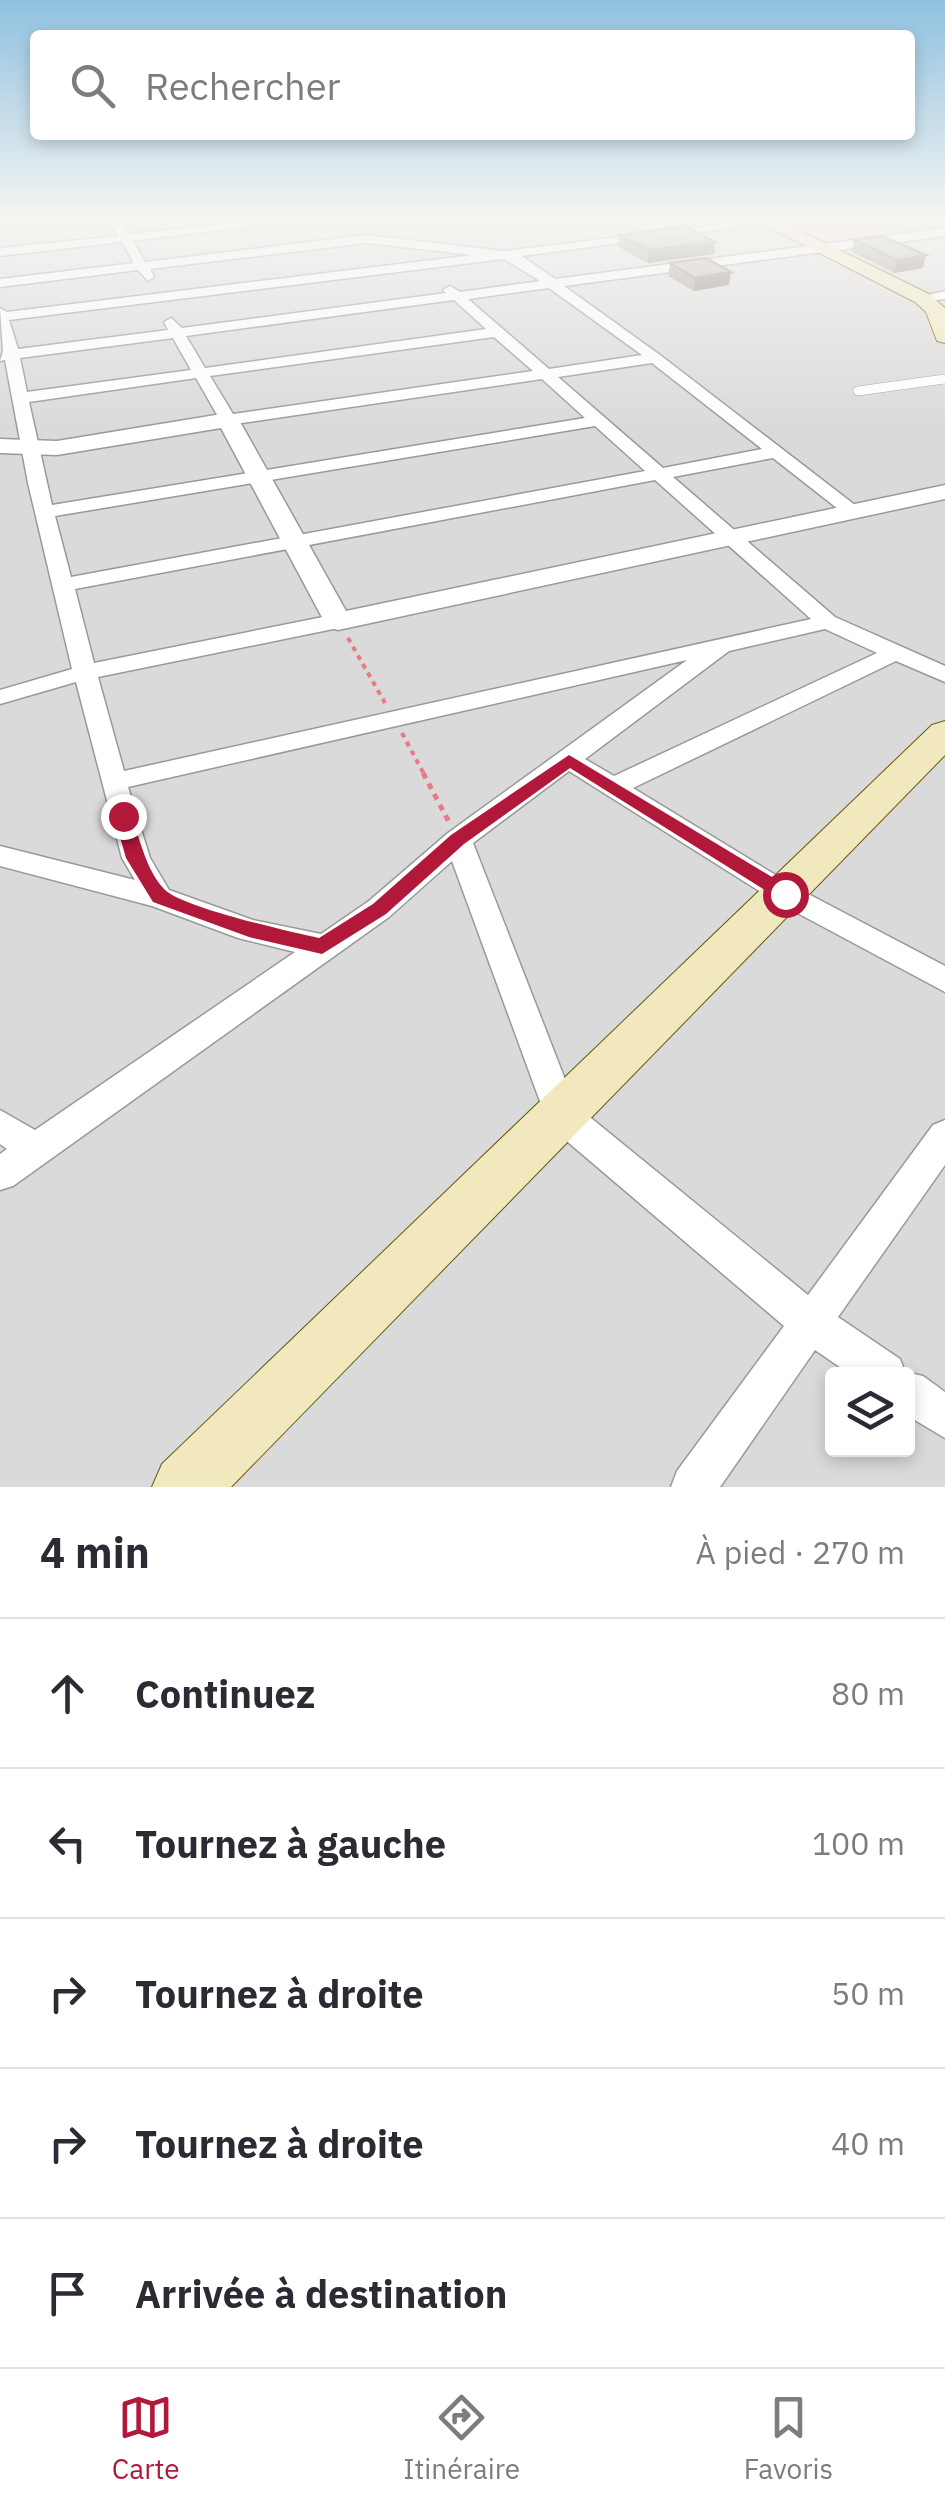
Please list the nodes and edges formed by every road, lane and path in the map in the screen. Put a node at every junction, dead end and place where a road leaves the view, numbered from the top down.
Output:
1 (154, 289) edge
2 (229, 289) edge
3 (450, 289) edge
4 (515, 289) edge
5 (561, 289) edge
6 (906, 289) edge
7 (460, 297) junction
8 (159, 298) junction
9 (937, 304) edge
10 (0, 315) edge
11 (497, 332) junction
12 (178, 334) junction
13 (945, 336) edge
14 (7, 356) edge
15 (654, 358) junction
16 (201, 374) junction
17 (544, 374) junction
18 (945, 379) edge
19 (858, 391) dead end
20 (22, 398) junction
21 (228, 420) junction
22 (595, 421) junction
23 (0, 446) edge
24 (30, 450) junction
25 (777, 452) junction
26 (658, 475) junction
27 (261, 477) junction
28 (945, 492) edge
29 (46, 512) junction
30 (854, 512) junction
31 (730, 540) junction
32 (292, 541) junction
33 (62, 585) junction
34 (338, 620) junction
35 (827, 622) junction
36 (724, 644) junction
37 (893, 654) junction
38 (86, 672) junction
39 (945, 675) edge
40 (0, 696) edge
41 (945, 733) edge
42 (569, 760) junction
43 (115, 781) junction
44 (612, 787) junction
45 (458, 840) junction
46 (0, 856) edge
47 (785, 894) junction
48 (159, 897) junction
49 (322, 946) junction
50 (945, 980) edge
51 (561, 1115) junction
52 (0, 1125) edge
53 (945, 1136) edge
54 (35, 1149) junction
55 (0, 1174) edge
56 (810, 1322) junction
57 (875, 1367) edge
58 (915, 1395) edge
59 (945, 1417) edge
60 (185, 1487) edge
61 (693, 1487) edge

1 - 8 street
2 - 8 street
3 - 7 street
4 - 7 street
5 - 15 street
6 - 9 main road
7 - 11 street
7 - 12 street
8 - 10 street
8 - 12 street
9 - 13 main road
10 - 14 street
11 - 16 street
11 - 17 street
12 - 14 street
12 - 16 street
14 - 20 street
15 - 17 street
15 - 25 street
16 - 20 street
16 - 21 street
17 - 21 street
17 - 22 street
18 - 19 lane
20 - 24 street
21 - 24 street
21 - 27 street
22 - 26 street
22 - 27 street
23 - 24 street
24 - 29 street
25 - 26 street
25 - 30 street
26 - 31 street
26 - 32 street
27 - 29 street
27 - 32 street
28 - 30 street
29 - 33 street
30 - 31 street
31 - 34 street
31 - 35 street
32 - 33 street
32 - 34 street
33 - 38 street
34 - 38 street
35 - 36 street
35 - 37 street
36 - 42 street
36 - 43 street
37 - 39 street
37 - 44 street
38 - 40 street
38 - 43 street
41 - 47 main road
42 - 44 street
42 - 45 street
43 - 48 street
44 - 47 street
45 - 49 street
45 - 51 street
46 - 48 street
47 - 50 street
47 - 51 main road
48 - 49 street
49 - 54 street
51 - 56 street
51 - 60 main road
52 - 54 street
53 - 56 street
54 - 55 street
56 - 57 street
56 - 61 street
58 - 59 street

